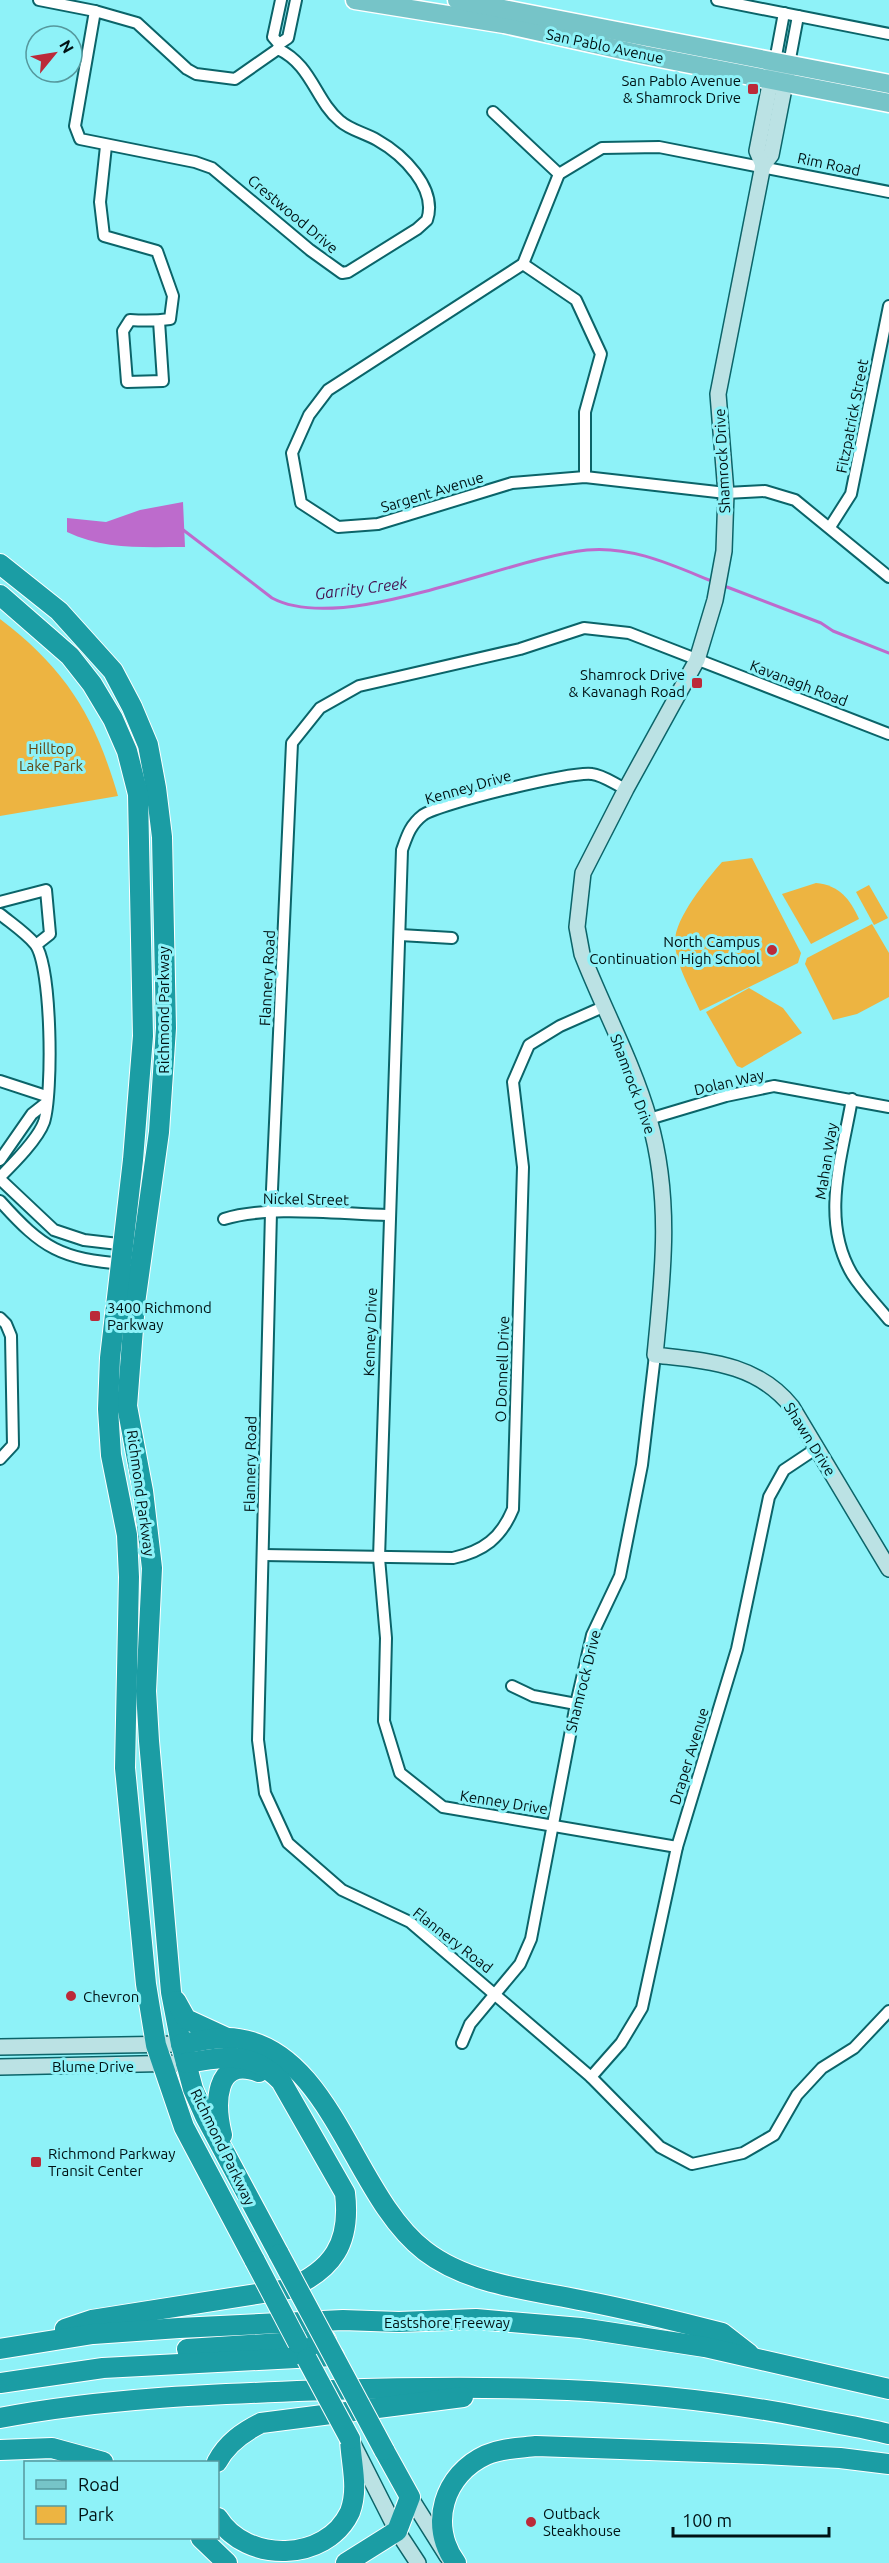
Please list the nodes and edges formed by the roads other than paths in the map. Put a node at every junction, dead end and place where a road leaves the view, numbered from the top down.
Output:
1 (39, 0) edge
2 (281, 0) edge
3 (296, 0) edge
4 (355, 0) edge
5 (458, 0) edge
6 (717, 0) edge
7 (736, 2) edge
8 (96, 11) junction
9 (784, 14) junction
10 (798, 16) junction
11 (889, 34) edge
12 (279, 46) junction
13 (782, 62) junction
14 (778, 82) junction
15 (889, 84) edge
16 (889, 103) edge
17 (494, 112) dead end
18 (106, 146) junction
19 (763, 165) junction
20 (559, 174) junction
21 (889, 192) edge
22 (523, 264) junction
23 (889, 306) edge
24 (159, 321) junction
25 (585, 477) junction
26 (726, 494) junction
27 (830, 527) junction
28 (0, 564) edge
29 (889, 577) edge
30 (0, 595) edge
31 (697, 660) junction
32 (889, 734) edge
33 (626, 789) junction
34 (0, 902) edge
35 (0, 914) edge
36 (400, 935) junction
37 (452, 938) dead end
38 (36, 945) junction
39 (603, 1007) junction
40 (0, 1081) edge
41 (46, 1099) junction
42 (852, 1099) junction
43 (889, 1107) edge
44 (649, 1119) junction
45 (0, 1160) edge
46 (1, 1180) edge
47 (0, 1201) edge
48 (271, 1212) junction
49 (388, 1215) junction
50 (224, 1219) dead end
51 (131, 1255) junction
52 (0, 1318) edge
53 (889, 1320) edge
54 (655, 1355) junction
55 (817, 1448) junction
56 (0, 1459) edge
57 (263, 1555) junction
58 (379, 1558) junction
59 (889, 1569) edge
60 (512, 1686) dead end
61 (576, 1704) junction
62 (551, 1825) junction
63 (677, 1847) junction
64 (171, 1992) junction
65 (495, 1993) junction
66 (889, 2012) edge
67 (228, 2038) junction
68 (462, 2043) dead end
69 (181, 2044) junction
70 (156, 2045) junction
71 (0, 2048) edge
72 (186, 2063) junction
73 (162, 2065) junction
74 (0, 2067) edge
75 (591, 2077) junction
76 (287, 2093) junction
77 (228, 2161) junction
78 (3, 2348) edge
79 (330, 2348) junction
80 (302, 2351) junction
81 (196, 2355) junction
82 (754, 2357) junction
83 (0, 2371) edge
84 (0, 2383) edge
85 (534, 2387) junction
86 (889, 2389) edge
87 (0, 2418) edge
88 (889, 2434) edge
89 (350, 2439) junction
90 (0, 2450) edge
91 (96, 2461) edge
92 (218, 2461) edge
93 (889, 2464) edge
94 (410, 2497) junction
95 (219, 2520) edge
96 (398, 2531) junction
97 (202, 2539) edge
98 (228, 2563) edge
99 (346, 2563) edge
100 (418, 2563) edge
101 (454, 2563) edge

1 - 8 street
2 - 12 street
3 - 12 street
4 - 14 main road, San Pablo Avenue
5 - 13 main road, San Pablo Avenue
6 - 7 street
7 - 9 street
8 - 12 street
8 - 18 street, Crestwood Drive
9 - 10 street
9 - 13 street, Shamrock Drive
10 - 11 street
10 - 13 street, Shamrock Drive
12 - 18 street, Crestwood Drive
13 - 14 street, Shamrock Drive
13 - 15 main road, San Pablo Avenue
14 - 16 main road, San Pablo Avenue
14 - 19 street, Shamrock Drive
17 - 20 street
18 - 24 street
19 - 20 street
19 - 21 street, Rim Road
19 - 26 street, Shamrock Drive
20 - 22 street
22 - 25 street
22 - 25 street, Sargent Avenue
23 - 27 street, Fitzpatrick Street
24 - 24 street
25 - 26 street, Sargent Avenue
26 - 27 street, Sargent Avenue
26 - 31 street, Shamrock Drive
27 - 29 street, Sargent Avenue
28 - 51 highway, Richmond Parkway
30 - 51 highway, Richmond Parkway
31 - 32 street, Kavanagh Road
31 - 33 street, Shamrock Drive
31 - 48 street, Flannery Road
33 - 36 street, Kenney Drive
33 - 39 street, Shamrock Drive
34 - 38 street
35 - 38 street
36 - 37 street
36 - 49 street, Kenney Drive
38 - 41 street
39 - 44 street, Shamrock Drive
39 - 58 street, O Donnell Drive
40 - 41 street
41 - 45 street
41 - 46 street
42 - 43 street, Dolan Way
42 - 44 street, Dolan Way
42 - 53 street, Mahan Way
44 - 54 street, Shamrock Drive
46 - 51 street
47 - 51 street
48 - 49 street, Nickel Street
48 - 50 street, Nickel Street
48 - 57 street, Flannery Road
49 - 58 street, Kenney Drive
51 - 64 highway, Richmond Parkway
51 - 70 highway, Richmond Parkway
52 - 56 street
54 - 55 street, Shawn Drive
54 - 61 street, Shamrock Drive
55 - 59 street, Shawn Drive
55 - 63 street, Draper Avenue
57 - 58 street, O Donnell Drive
57 - 65 street, Flannery Road
58 - 62 street, Kenney Drive
60 - 61 street
61 - 62 street, Shamrock Drive
62 - 63 street, Kenney Drive
62 - 65 street, Shamrock Drive
63 - 75 street, Draper Avenue
64 - 67 highway
64 - 69 highway, Richmond Parkway
65 - 68 street, Shamrock Drive
65 - 75 street, Flannery Road
66 - 75 street, Flannery Road
67 - 69 highway
67 - 82 highway
69 - 70 street, Blume Drive
69 - 72 highway, Richmond Parkway
70 - 71 street, Blume Drive
70 - 73 highway, Richmond Parkway
72 - 73 street, Blume Drive
72 - 76 highway
72 - 77 highway, Richmond Parkway
73 - 74 street, Blume Drive
73 - 80 highway, Richmond Parkway, bridge
76 - 77 highway
76 - 78 highway
77 - 79 highway, Richmond Parkway, bridge
78 - 82 highway, Eastshore Freeway
79 - 80 highway
79 - 94 highway, Richmond Parkway, bridge
80 - 81 highway
80 - 89 highway, Richmond Parkway, bridge
81 - 83 highway
81 - 84 highway
82 - 86 highway, Eastshore Freeway
85 - 87 highway
85 - 88 highway
85 - 92 highway
89 - 95 highway
89 - 96 street
90 - 91 highway
93 - 101 highway
94 - 96 highway
94 - 101 street
96 - 99 highway
96 - 100 street
97 - 98 highway

